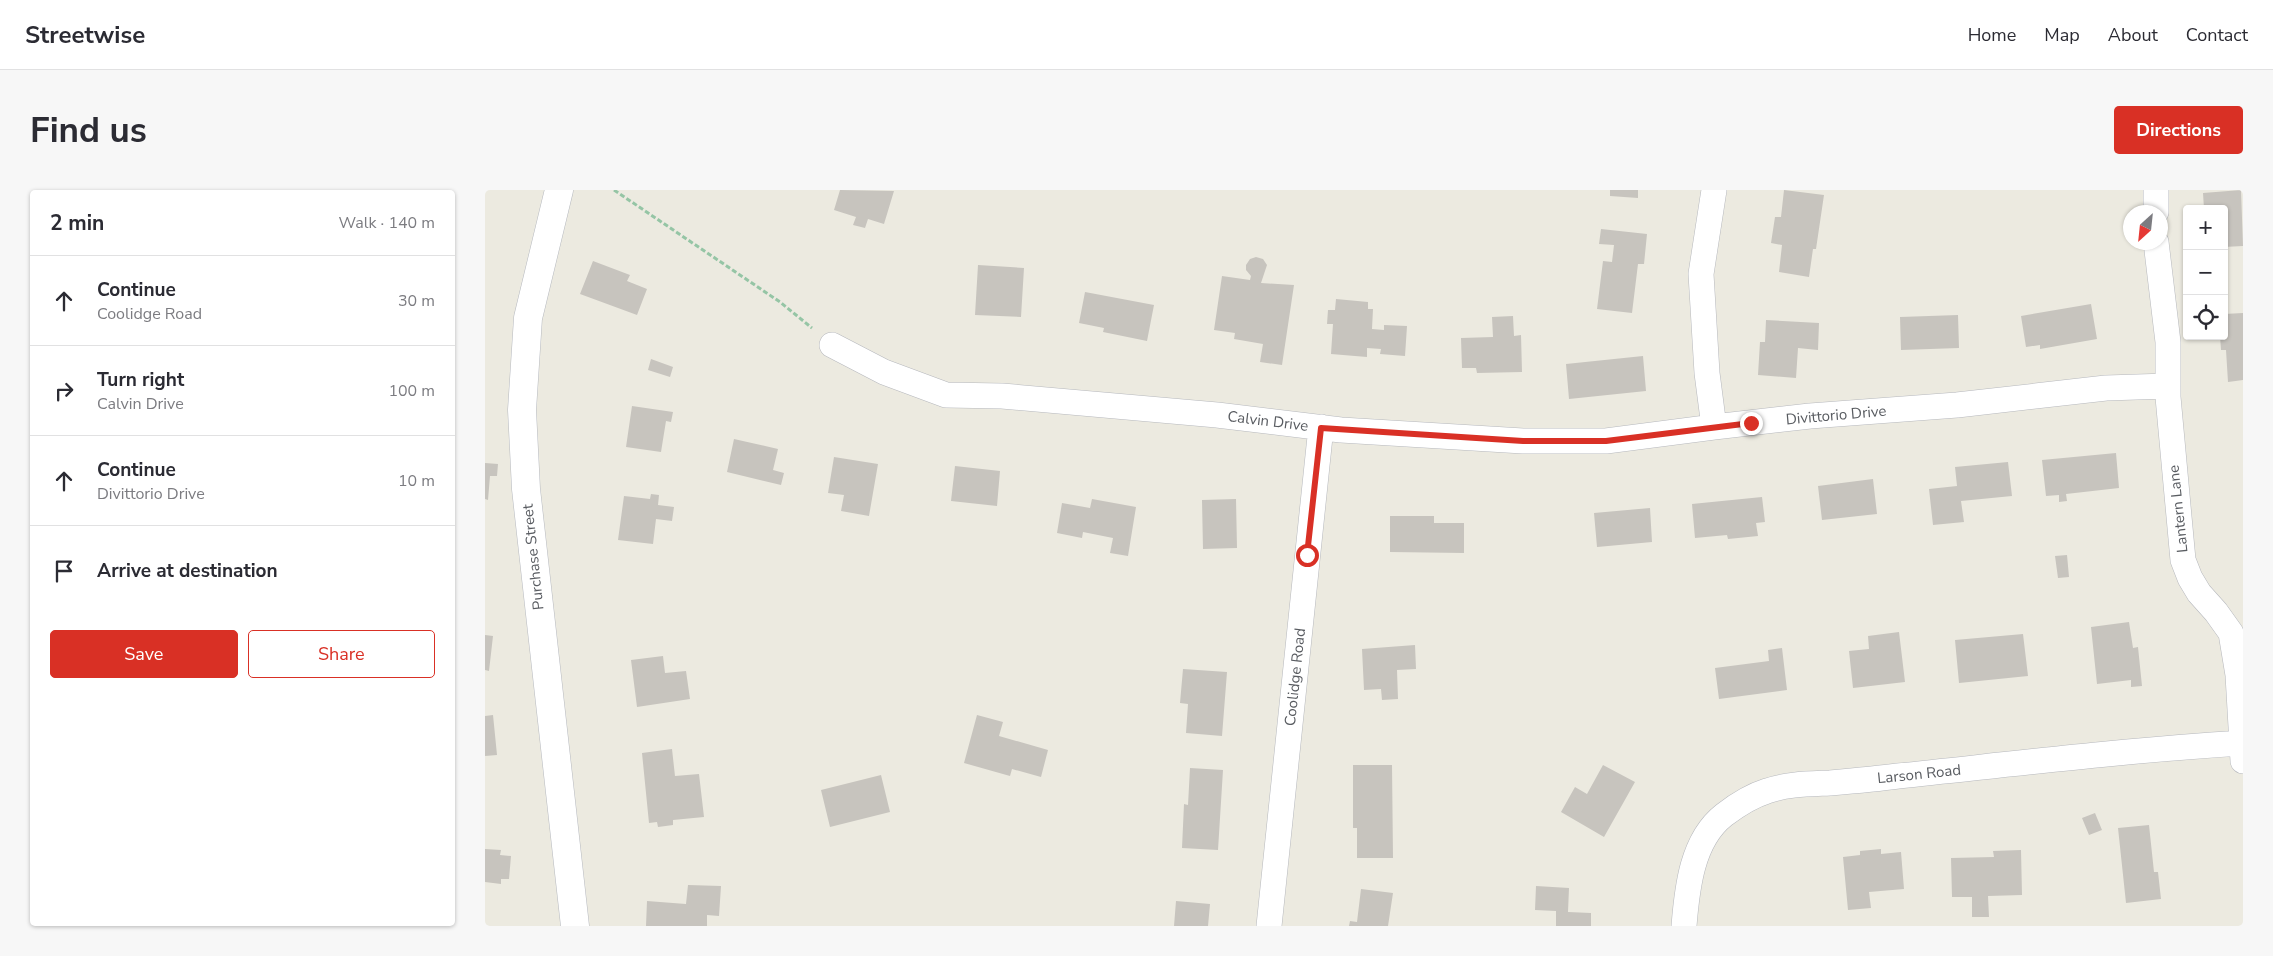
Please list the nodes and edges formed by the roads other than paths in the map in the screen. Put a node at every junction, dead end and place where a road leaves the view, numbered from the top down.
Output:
1 (559, 190) edge
2 (1713, 190) edge
3 (2156, 190) edge
4 (2156, 205) edge
5 (2157, 250) edge
6 (832, 345) road end
7 (2168, 386) junction
8 (1321, 428) junction
9 (1713, 428) junction
10 (2242, 752) edge
11 (575, 926) edge
12 (1269, 926) edge
13 (1685, 926) edge

1 - 11 main road, Purchase Street
2 - 9 street
3 - 4 street
5 - 7 street, Lantern Lane
6 - 8 street, Calvin Drive
7 - 9 street, Divittorio Drive
7 - 10 street, Lantern Lane
8 - 9 street, Calvin Drive
8 - 12 street, Coolidge Road
10 - 13 street, Larson Road

